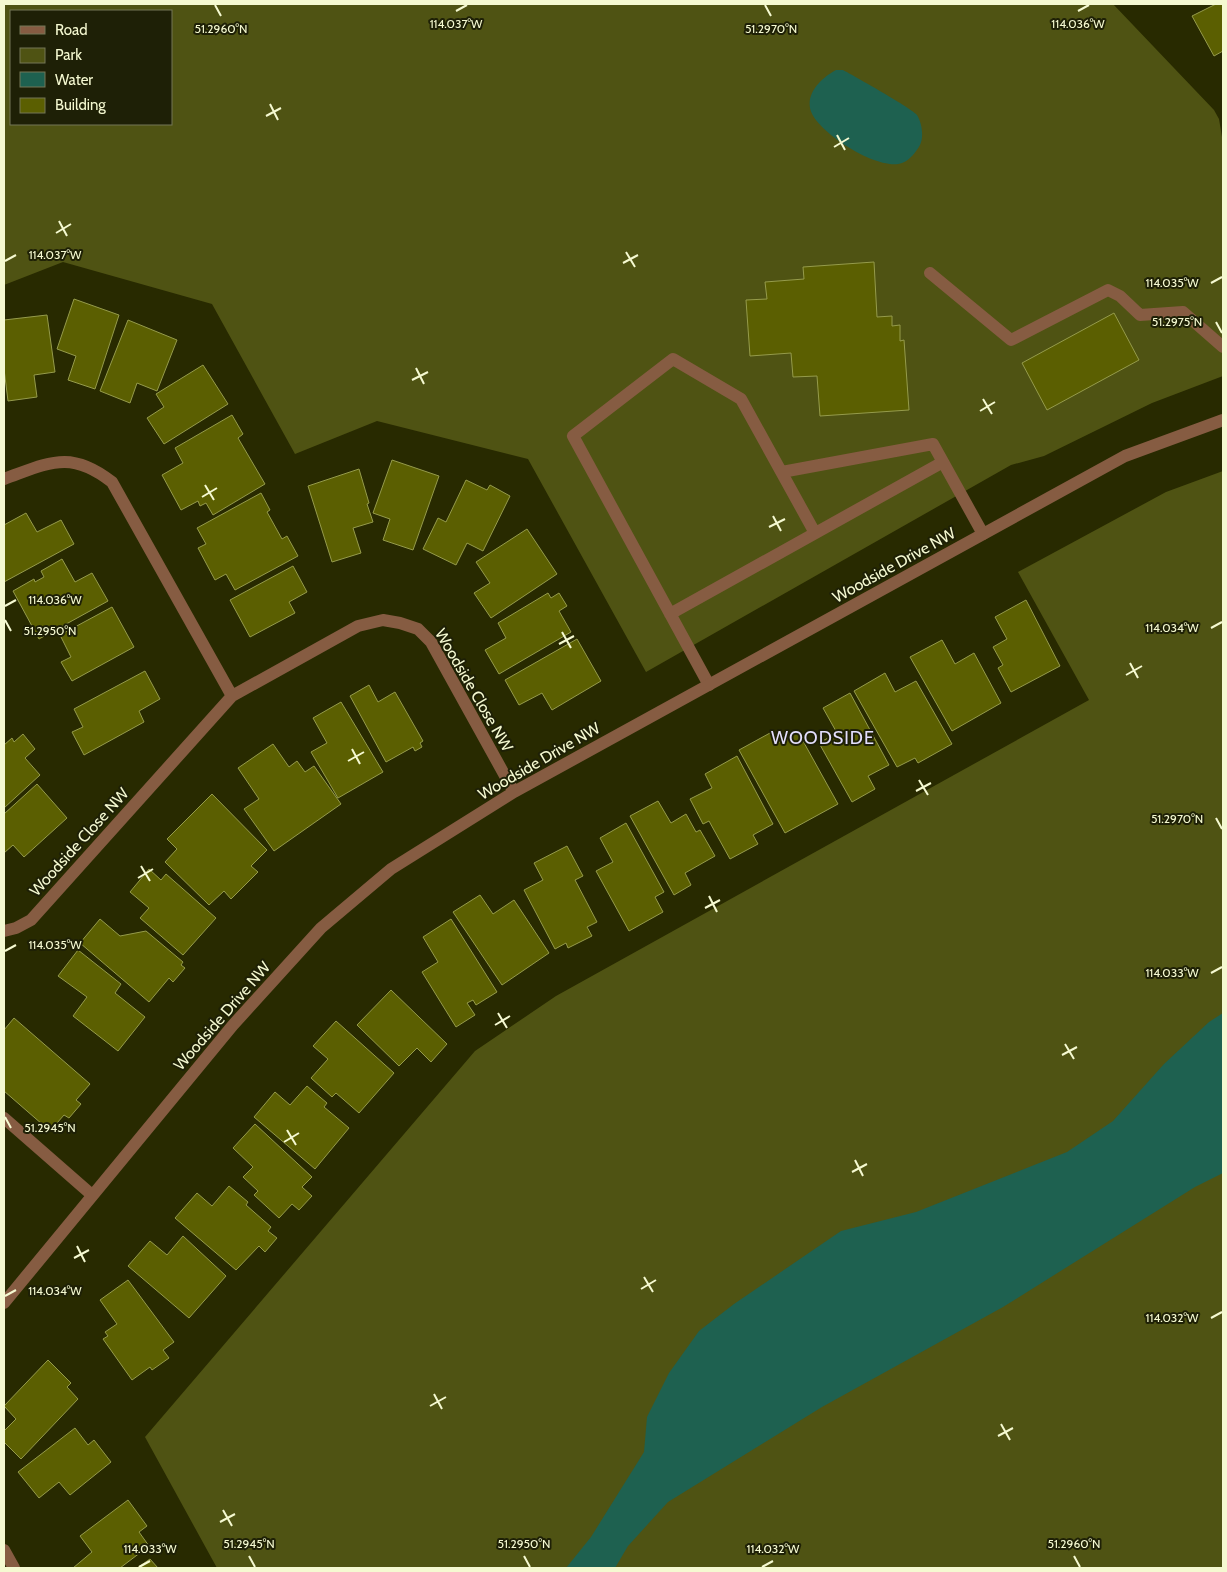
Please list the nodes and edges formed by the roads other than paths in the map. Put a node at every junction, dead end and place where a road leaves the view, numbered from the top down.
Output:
1 (930, 273) dead end
2 (1223, 347) edge
3 (1223, 420) edge
4 (943, 462) junction
5 (782, 472) junction
6 (4, 479) edge
7 (815, 533) junction
8 (983, 534) junction
9 (670, 614) junction
10 (709, 685) junction
11 (232, 696) junction
12 (514, 792) junction
13 (4, 931) edge
14 (4, 1118) edge
15 (92, 1195) junction
16 (8, 1293) edge
17 (4, 1303) edge
18 (4, 1550) edge
19 (14, 1568) edge

1 - 2 street
3 - 8 street, Woodside Drive NW
4 - 5 street
4 - 7 street
4 - 8 street
5 - 7 street
5 - 9 street
6 - 11 street
7 - 9 street
8 - 10 street, Woodside Drive NW
9 - 10 street
10 - 12 street, Woodside Drive NW
11 - 12 street, Woodside Close NW
11 - 13 street, Woodside Close NW
12 - 15 street, Woodside Drive NW
14 - 15 street
15 - 16 street, Woodside Drive NW
16 - 17 street, Woodside Drive NW
18 - 19 street

